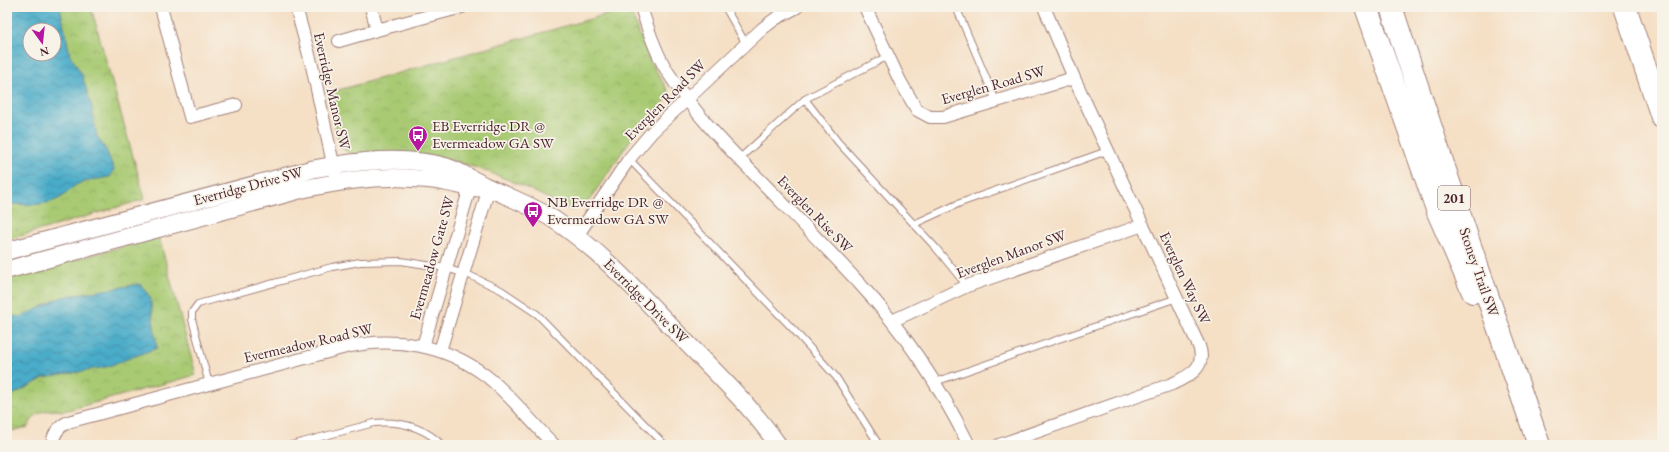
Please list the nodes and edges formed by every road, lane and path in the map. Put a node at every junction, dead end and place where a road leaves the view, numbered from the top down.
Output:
1 (161, 7) edge
2 (296, 7) edge
3 (370, 7) edge
4 (462, 7) edge
5 (640, 7) edge
6 (725, 7) edge
7 (797, 7) edge
8 (865, 7) edge
9 (956, 7) edge
10 (1044, 7) edge
11 (1366, 7) edge
12 (1391, 7) edge
13 (1625, 7) edge
14 (1641, 7) edge
15 (377, 30) junction
16 (339, 41) dead end
17 (746, 44) junction
18 (888, 56) junction
19 (1074, 78) junction
20 (686, 99) junction
21 (805, 99) junction
22 (996, 101) junction
23 (1662, 102) edge
24 (236, 105) dead end
25 (1662, 117) edge
26 (1107, 151) junction
27 (629, 159) junction
28 (739, 159) junction
29 (333, 165) junction
30 (336, 182) junction
31 (471, 184) junction
32 (489, 188) junction
33 (151, 212) junction
34 (914, 224) junction
35 (1143, 225) junction
36 (156, 229) junction
37 (577, 236) junction
38 (7, 251) edge
39 (446, 268) junction
40 (7, 270) edge
41 (463, 274) junction
42 (967, 286) junction
43 (1177, 298) junction
44 (892, 321) junction
45 (423, 346) junction
46 (440, 351) junction
47 (935, 382) junction
48 (210, 384) junction
49 (1519, 388) junction
50 (52, 445) edge
51 (291, 445) edge
52 (442, 445) edge
53 (554, 445) edge
54 (665, 445) edge
55 (778, 445) edge
56 (879, 445) edge
57 (969, 445) edge
58 (999, 445) edge
59 (1539, 445) edge

1 - 24 street
2 - 29 street, Everridge Manor SW
3 - 15 street
4 - 15 street
5 - 20 street, Everglen Rise SW
6 - 17 lane
7 - 17 street, Everglen Road SW
8 - 18 street, Everglen Road SW
9 - 22 lane
10 - 19 street, Everglen Way SW
11 - 49 highway
12 - 49 highway, Stoney Trail SW / 201
13 - 25 highway
14 - 23 highway
15 - 16 street
17 - 20 street, Everglen Road SW
18 - 21 lane
18 - 22 street, Everglen Road SW
19 - 22 street, Everglen Road SW
19 - 26 street, Everglen Way SW
20 - 27 street, Everglen Road SW
20 - 28 street, Everglen Rise SW
21 - 28 lane
21 - 34 lane
26 - 34 lane
26 - 35 street, Everglen Way SW
27 - 37 street, Everglen Road SW
27 - 56 lane
28 - 44 street, Everglen Rise SW
29 - 30 street, Everridge Manor SW
29 - 31 street, Everridge Drive SW
29 - 33 street, Everridge Drive SW
30 - 31 street, Everridge Drive SW
30 - 36 street, Everridge Drive SW
31 - 32 street, Everridge Drive SW
31 - 39 street, Evermeadow Gate SW
32 - 37 street, Everridge Drive SW
32 - 41 street
33 - 36 street
33 - 38 street, Everridge Drive SW
34 - 42 lane
35 - 42 street, Everglen Manor SW
35 - 43 street, Everglen Way SW
36 - 40 street, Everridge Drive SW
37 - 55 street, Everridge Drive SW
39 - 41 lane
39 - 45 street, Evermeadow Gate SW
39 - 48 lane
41 - 46 street
41 - 54 lane
42 - 44 street, Everglen Manor SW
43 - 47 lane
43 - 58 street, Everglen Way SW
44 - 47 street, Everglen Rise SW
45 - 46 street, Evermeadow Road SW
45 - 48 street, Evermeadow Road SW
46 - 53 street, Evermeadow Road SW
47 - 57 street, Everglen Rise SW
48 - 50 street, Evermeadow Road SW
49 - 59 highway, Stoney Trail SW / 201
51 - 52 lane

